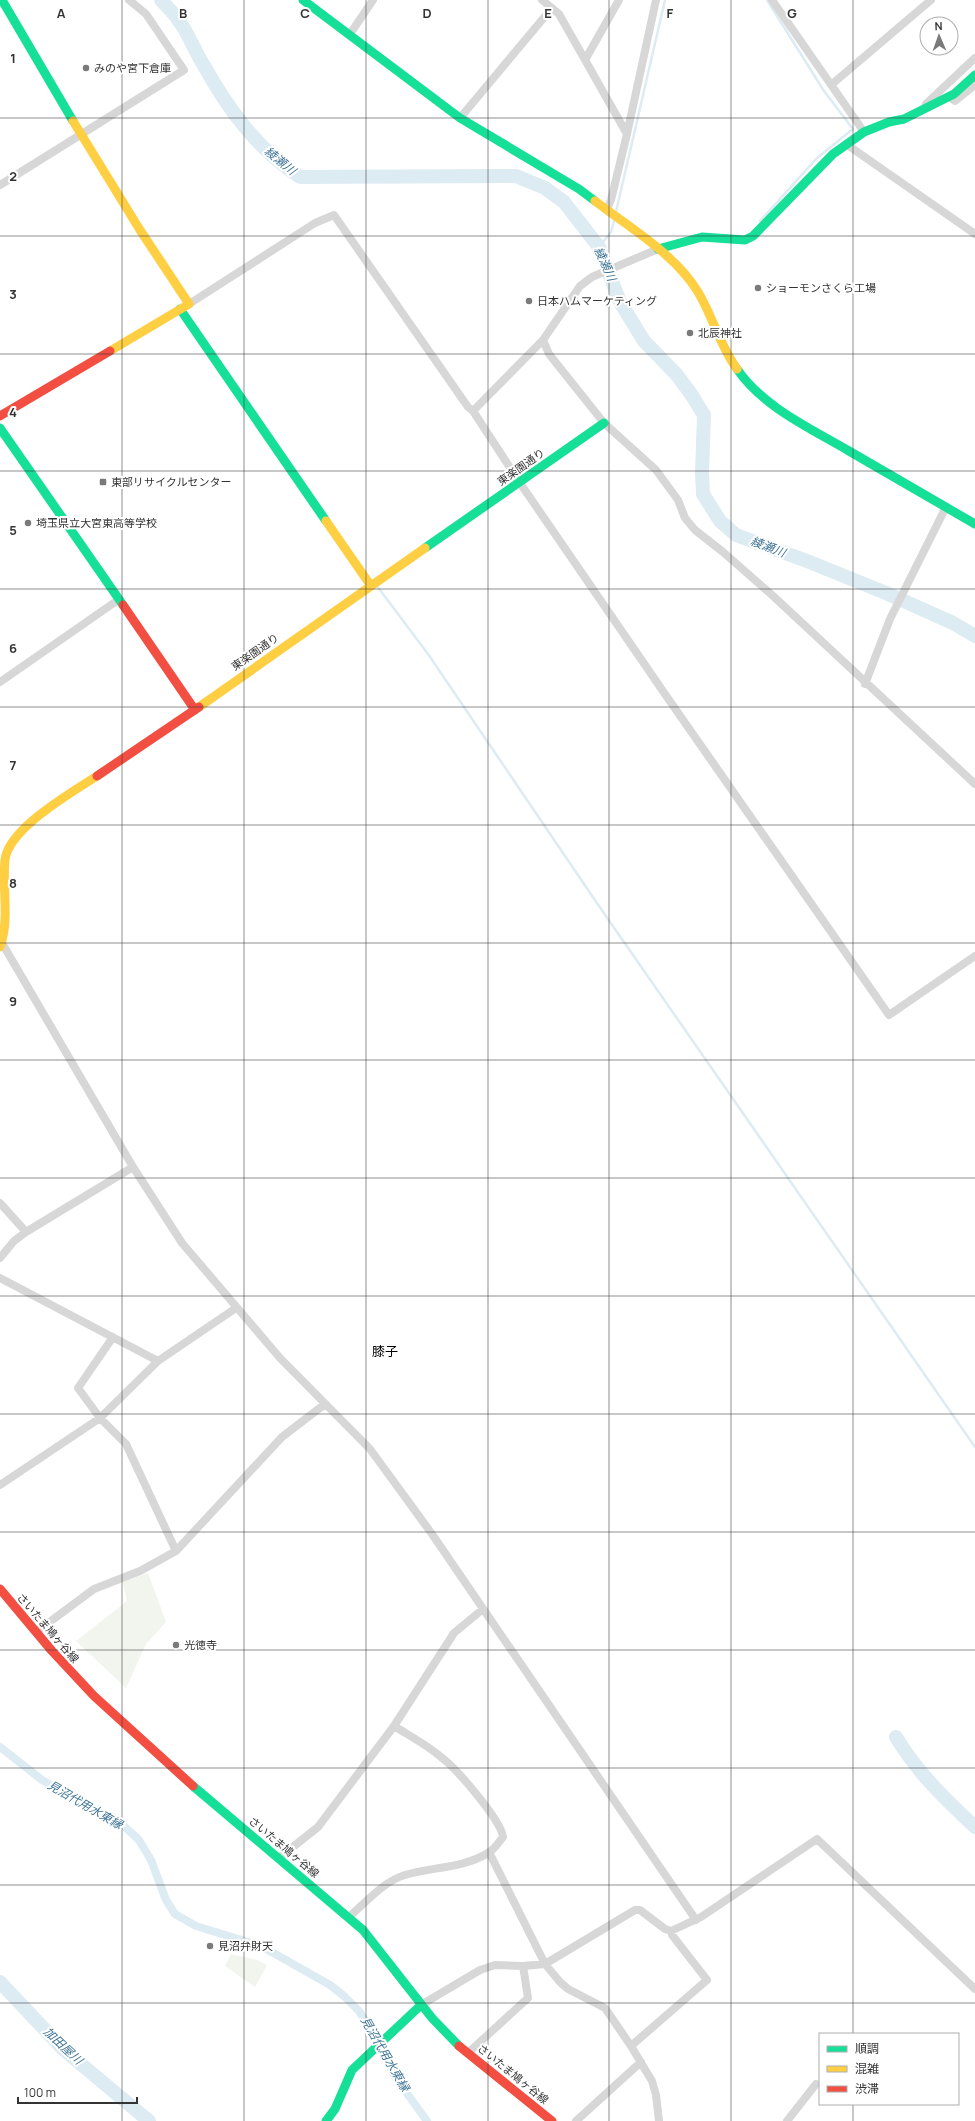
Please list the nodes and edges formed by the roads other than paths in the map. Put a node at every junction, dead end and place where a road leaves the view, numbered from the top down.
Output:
1 (2, 0) edge
2 (129, 0) edge
3 (303, 0) edge
4 (373, 0) edge
5 (542, 0) edge
6 (619, 0) edge
7 (656, 0) edge
8 (772, 0) edge
9 (931, 0) edge
10 (552, 8) junction
11 (350, 34) junction
12 (975, 58) edge
13 (585, 60) junction
14 (973, 81) edge
15 (832, 85) junction
16 (914, 114) junction
17 (460, 118) junction
18 (864, 132) junction
19 (81, 134) junction
20 (626, 134) junction
21 (846, 144) junction
22 (0, 185) edge
23 (609, 211) junction
24 (975, 234) edge
25 (658, 249) junction
26 (189, 304) junction
27 (180, 309) junction
28 (544, 340) junction
29 (473, 411) junction
30 (1, 412) edge
31 (604, 423) junction
32 (0, 428) edge
33 (520, 483) junction
34 (946, 507) junction
35 (975, 524) edge
36 (371, 586) junction
37 (118, 600) junction
38 (0, 682) edge
39 (865, 684) junction
40 (195, 710) junction
41 (975, 784) edge
42 (4, 846) edge
43 (1, 945) edge
44 (975, 956) edge
45 (133, 1167) junction
46 (0, 1203) edge
47 (26, 1232) junction
48 (0, 1258) edge
49 (0, 1278) edge
50 (236, 1308) junction
51 (113, 1337) junction
52 (158, 1361) junction
53 (325, 1404) junction
54 (100, 1418) junction
55 (0, 1485) edge
56 (176, 1551) junction
57 (0, 1589) edge
58 (483, 1609) junction
59 (36, 1632) junction
60 (394, 1726) junction
61 (490, 1852) junction
62 (278, 1858) junction
63 (349, 1917) junction
64 (696, 1920) junction
65 (671, 1931) junction
66 (545, 1964) junction
67 (523, 1966) junction
68 (975, 1989) edge
69 (421, 2004) junction
70 (631, 2046) junction
71 (468, 2053) junction
72 (641, 2062) junction
73 (816, 2084) dead end
74 (326, 2121) edge
75 (552, 2121) edge
76 (576, 2121) edge
77 (659, 2121) edge
78 (787, 2121) edge

1 - 19 street
2 - 19 street
3 - 11 street
4 - 11 street
5 - 10 street
6 - 13 street
7 - 20 street
8 - 15 street
9 - 15 street
10 - 13 street
10 - 17 street
11 - 17 street
12 - 16 street
13 - 20 street
14 - 16 street
15 - 18 street
16 - 18 street
17 - 23 street
18 - 21 street
19 - 22 street
19 - 26 street
20 - 23 street
21 - 24 street
21 - 25 street
23 - 25 street
25 - 28 street
25 - 34 street
26 - 27 street
26 - 29 street
27 - 30 street
27 - 36 street
28 - 29 street
28 - 31 street
29 - 33 street
31 - 33 street, 東楽園通り
31 - 39 street
32 - 37 street
33 - 36 street, 東楽園通り
33 - 44 street
34 - 35 street
34 - 39 street
36 - 40 street, 東楽園通り
37 - 38 street
37 - 40 street
39 - 41 street
40 - 42 street, 東楽園通り
42 - 43 street, 東楽園通り
43 - 45 street
45 - 47 street
45 - 50 street
46 - 47 street
47 - 48 street
49 - 51 street
50 - 52 street
50 - 53 street
51 - 52 street
51 - 54 street
52 - 54 street
53 - 56 street
53 - 58 street
54 - 55 street
54 - 56 street
56 - 59 street
57 - 59 street, さいたま鳩ヶ谷線
58 - 60 street
58 - 64 street
59 - 62 street, さいたま鳩ヶ谷線
60 - 61 street
60 - 62 street
61 - 63 street
61 - 66 street
62 - 63 street, さいたま鳩ヶ谷線
63 - 69 street, さいたま鳩ヶ谷線
64 - 65 street
64 - 68 street
65 - 66 street
65 - 70 street
66 - 67 street
66 - 70 street
67 - 69 street
67 - 71 street
69 - 71 street, さいたま鳩ヶ谷線
69 - 74 street
70 - 72 street
71 - 75 street, さいたま鳩ヶ谷線
72 - 76 street
72 - 77 street
73 - 78 street

